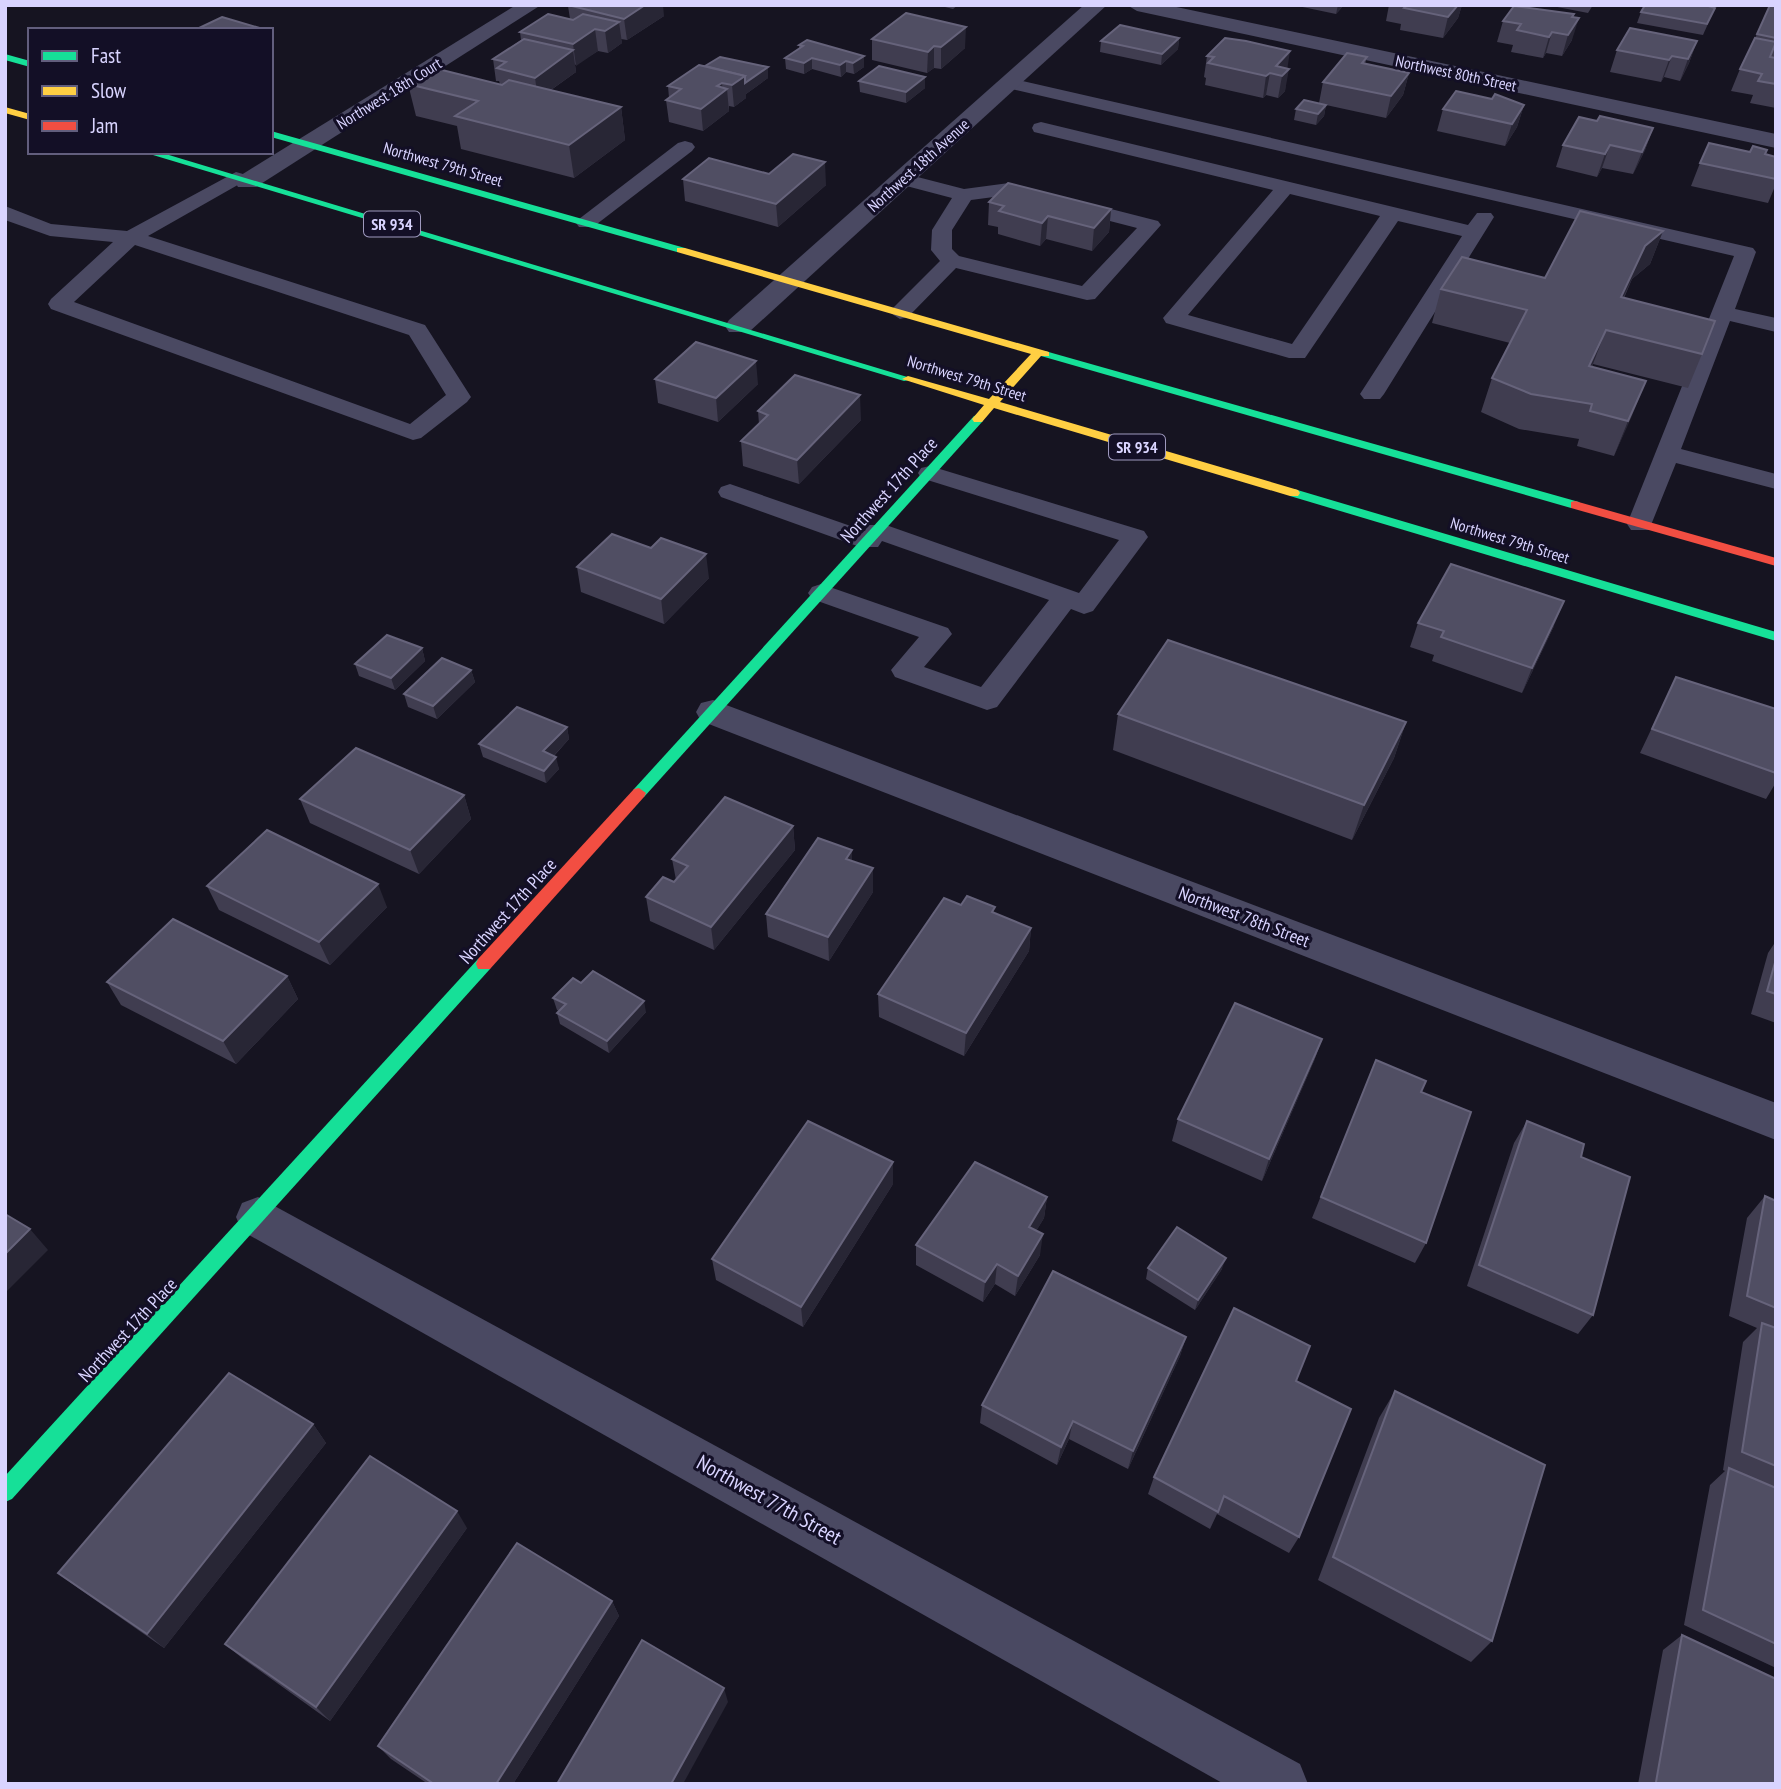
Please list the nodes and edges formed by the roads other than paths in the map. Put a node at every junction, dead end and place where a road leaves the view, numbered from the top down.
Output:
1 (531, 5) edge
2 (1097, 5) edge
3 (1137, 5) edge
4 (5, 57) edge
5 (28, 63) edge
6 (1009, 83) junction
7 (5, 110) edge
8 (28, 116) edge
9 (1041, 128) dead end
10 (273, 135) edge
11 (1776, 141) edge
12 (307, 144) junction
13 (685, 147) dead end
14 (155, 154) edge
15 (902, 179) junction
16 (241, 180) junction
17 (1285, 188) junction
18 (964, 195) junction
19 (1498, 195) junction
20 (5, 212) edge
21 (1392, 214) junction
22 (586, 223) junction
23 (1474, 233) junction
24 (131, 237) junction
25 (952, 261) junction
26 (790, 280) junction
27 (900, 312) junction
28 (1722, 312) junction
29 (1776, 325) edge
30 (739, 326) junction
31 (1038, 353) junction
32 (1372, 394) dead end
33 (993, 404) junction
34 (1667, 453) junction
35 (930, 473) junction
36 (1776, 482) edge
37 (730, 492) dead end
38 (1640, 524) junction
39 (873, 536) junction
40 (1776, 562) edge
41 (821, 593) junction
42 (1066, 597) junction
43 (1776, 637) edge
44 (713, 712) junction
45 (1776, 1122) edge
46 (258, 1217) junction
47 (5, 1492) edge
48 (1280, 1784) edge

1 - 12 street, Northwest 18th Court
2 - 6 street, Northwest 18th Avenue
3 - 11 street, Northwest 80th Street
4 - 5 main road
6 - 15 street, Northwest 18th Avenue
6 - 19 lane
7 - 8 main road
9 - 17 lane
10 - 12 main road, Northwest 79th Street
12 - 16 street, Northwest 18th Court
12 - 22 main road, Northwest 79th Street
13 - 22 lane
14 - 16 main road, Northwest 79th Street / SR 934
15 - 18 lane
15 - 26 street, Northwest 18th Avenue
16 - 24 lane
16 - 30 main road, Northwest 79th Street / SR 934
17 - 21 lane
17 - 21 lane
18 - 25 lane
18 - 25 lane
19 - 23 lane
19 - 28 lane
20 - 24 lane
21 - 23 lane
22 - 26 main road, Northwest 79th Street
23 - 32 lane
24 - 24 lane
25 - 27 lane
26 - 27 main road, Northwest 79th Street
26 - 30 street, Northwest 18th Avenue
27 - 31 main road, Northwest 79th Street
28 - 29 lane
28 - 34 lane
30 - 33 main road, Northwest 79th Street / SR 934
31 - 33 main road, Northwest 17th Place
31 - 38 main road, Northwest 79th Street
33 - 35 main road, Northwest 17th Place
33 - 43 main road, Northwest 79th Street / SR 934
34 - 36 lane
34 - 38 lane
35 - 39 main road, Northwest 17th Place
35 - 42 lane
37 - 39 lane
38 - 40 main road, Northwest 79th Street
39 - 41 main road, Northwest 17th Place
39 - 42 lane
41 - 42 lane
41 - 44 main road, Northwest 17th Place
44 - 45 street, Northwest 78th Street
44 - 46 main road, Northwest 17th Place
46 - 47 main road, Northwest 17th Place
46 - 48 street, Northwest 77th Street

